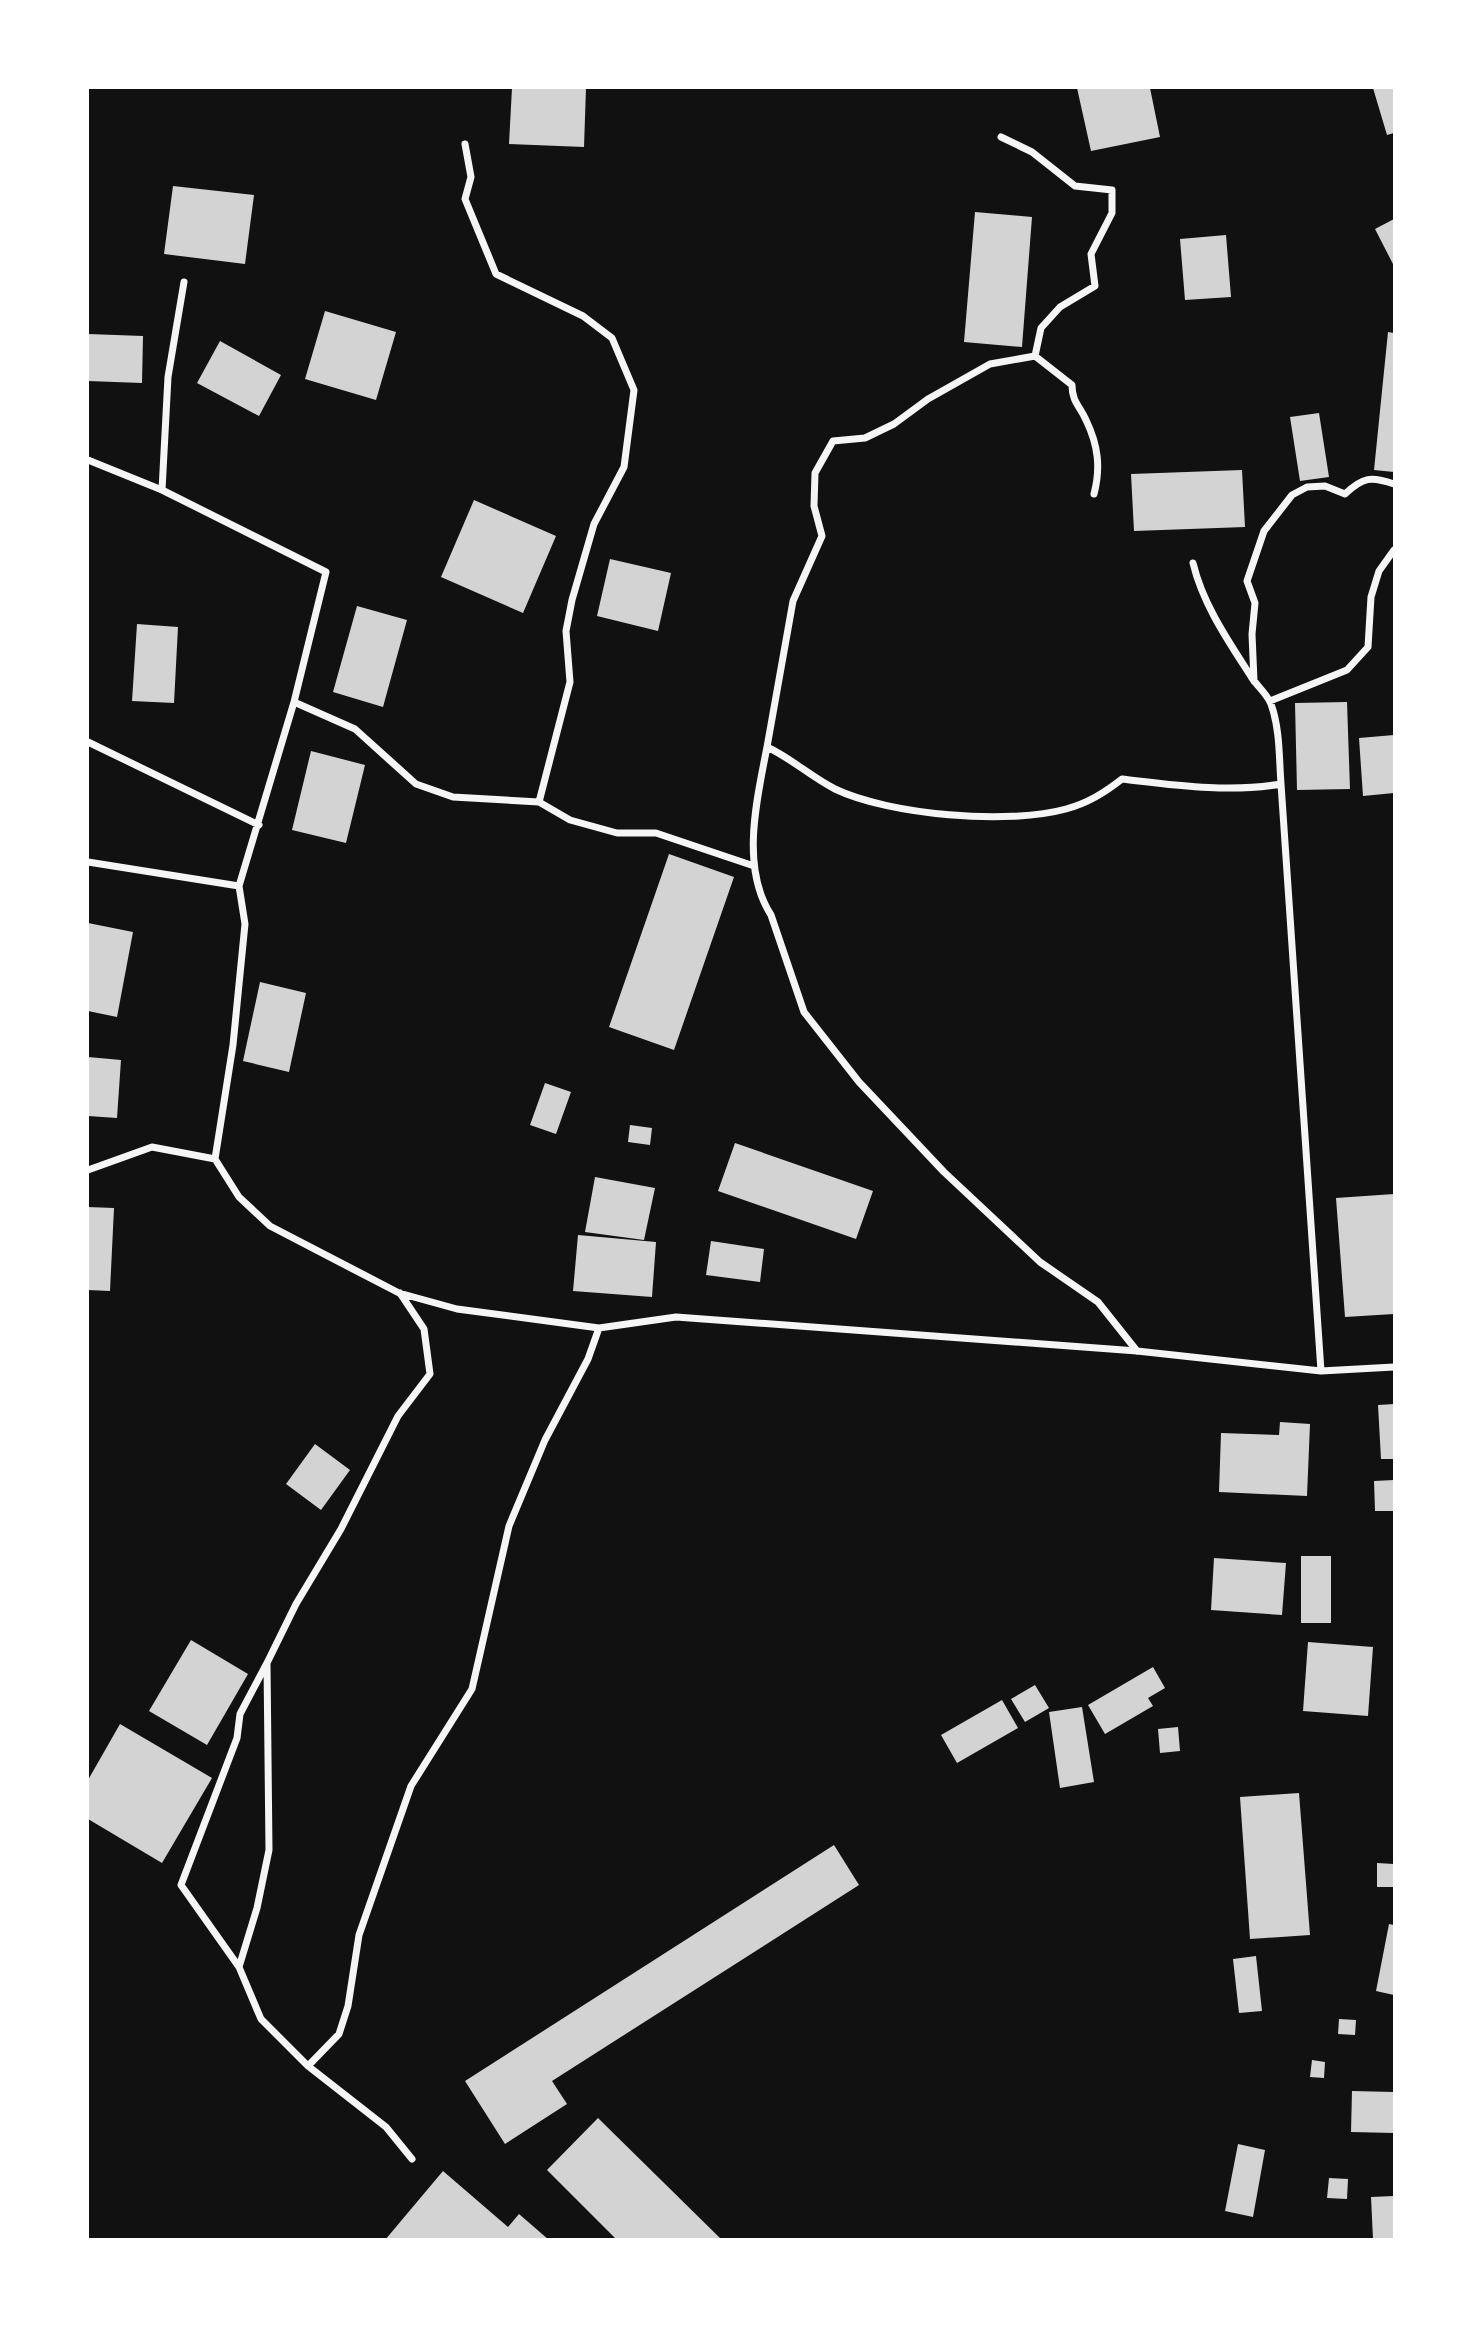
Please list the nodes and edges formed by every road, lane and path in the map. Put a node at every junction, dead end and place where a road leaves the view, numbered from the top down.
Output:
1 (1001, 137) dead end
2 (465, 144) dead end
3 (184, 282) dead end
4 (1035, 356) junction
5 (88, 460) edge
6 (1395, 484) edge
7 (162, 490) junction
8 (1094, 494) dead end
9 (1395, 550) edge
10 (1193, 563) dead end
11 (1254, 681) junction
12 (1270, 701) junction
13 (294, 702) junction
14 (88, 742) edge
15 (767, 747) junction
16 (1281, 784) junction
17 (539, 802) junction
18 (259, 825) junction
19 (88, 862) edge
20 (754, 866) junction
21 (239, 886) junction
22 (215, 1159) junction
23 (88, 1170) edge
24 (399, 1293) junction
25 (599, 1328) junction
26 (1137, 1351) junction
27 (1395, 1367) edge
28 (1321, 1371) junction
29 (267, 1663) junction
30 (239, 1967) junction
31 (308, 2066) junction
32 (412, 2160) dead end

1 - 4 street
2 - 17 street
3 - 7 street
4 - 8 street
4 - 15 street
5 - 7 street
6 - 11 street
7 - 13 street
9 - 12 street
10 - 11 street
11 - 12 street
12 - 16 street
13 - 17 street
13 - 18 street
14 - 18 street
15 - 16 street
15 - 20 street
16 - 28 street
17 - 20 street
18 - 21 street
19 - 21 street
20 - 26 street
21 - 22 street
22 - 23 street
22 - 24 street
24 - 25 street
24 - 29 street
25 - 26 street
25 - 31 street
26 - 28 street
27 - 28 street
29 - 30 street
29 - 30 street
30 - 31 street
31 - 32 street

